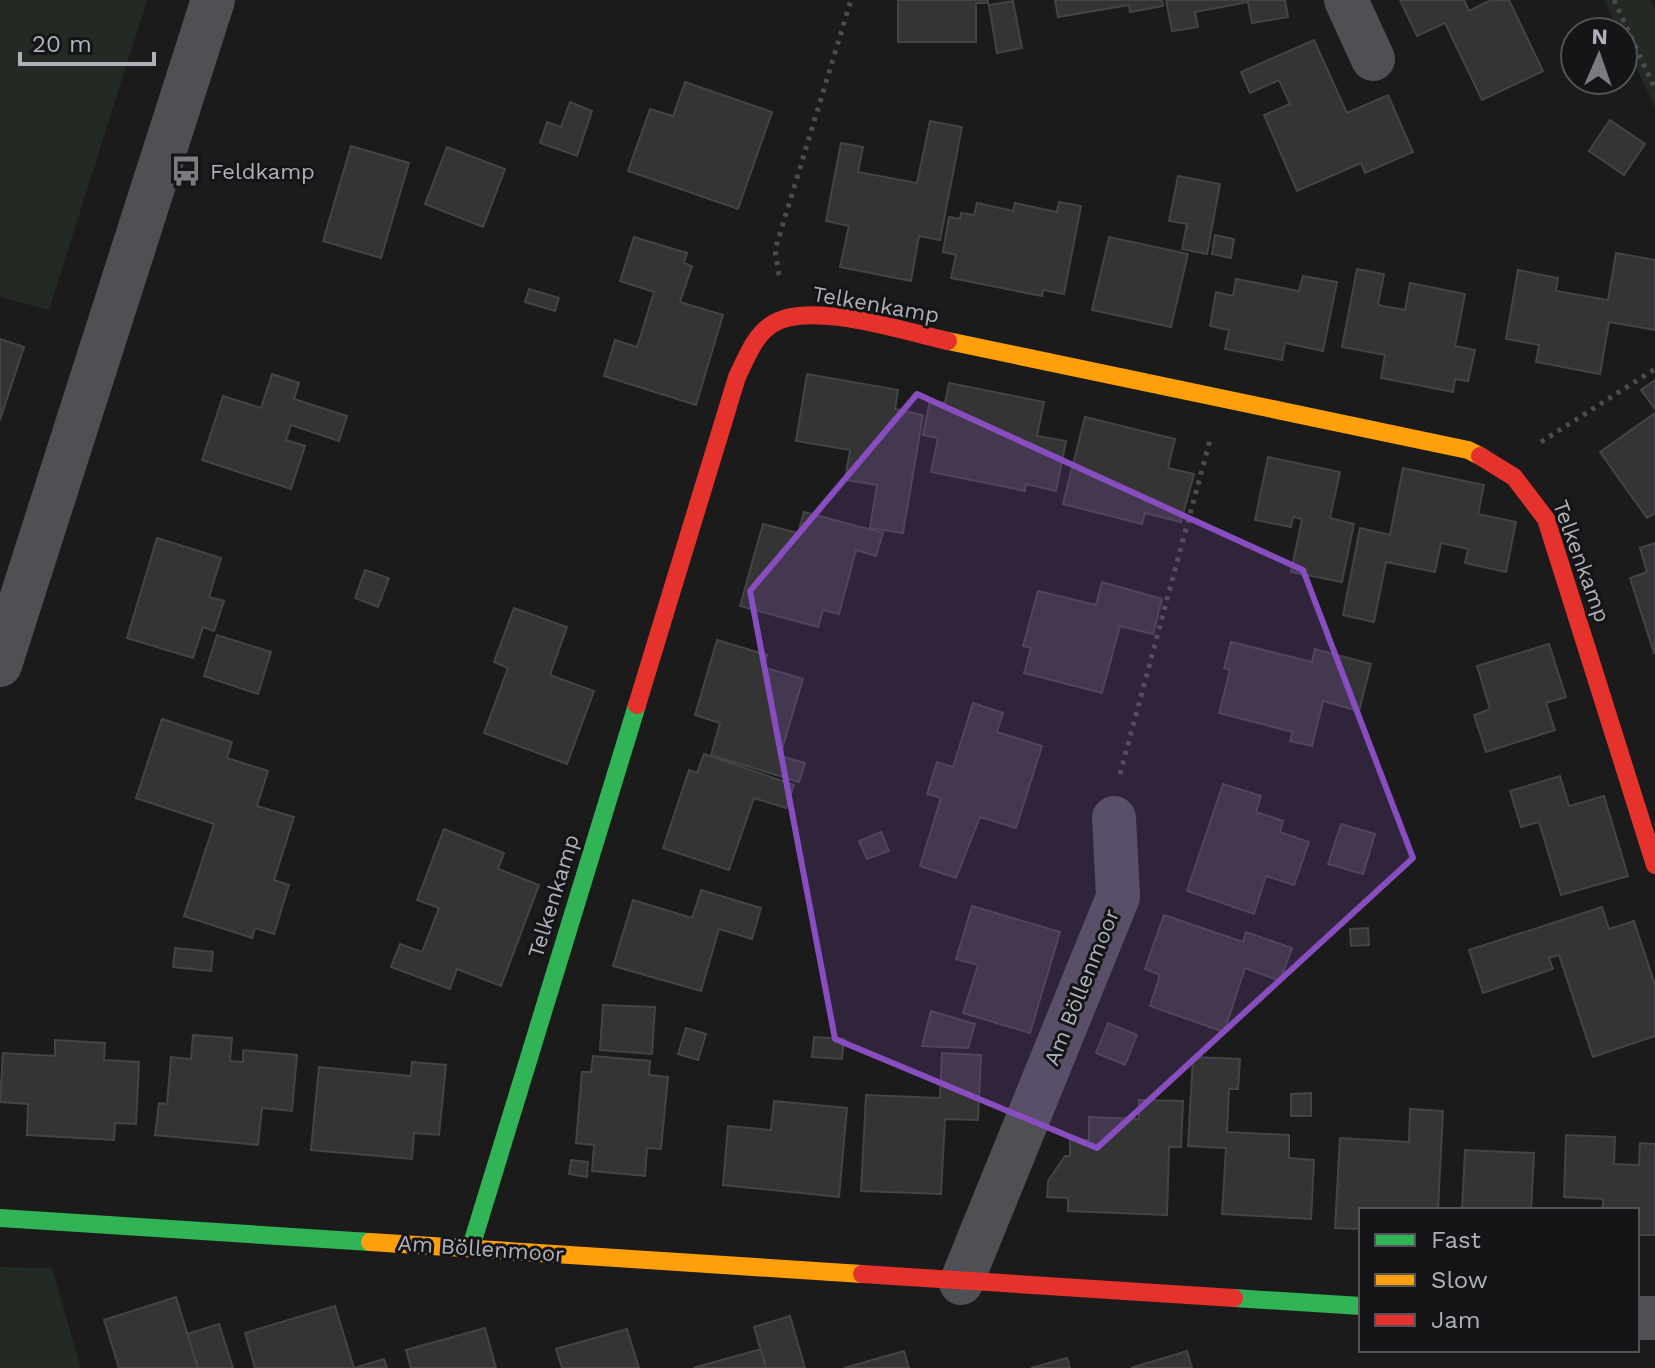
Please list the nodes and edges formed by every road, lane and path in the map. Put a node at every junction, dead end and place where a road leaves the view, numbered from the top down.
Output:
1 (213, 0) edge
2 (851, 0) edge
3 (1346, 0) edge
4 (1614, 0) edge
5 (1373, 59) dead end
6 (1655, 89) edge
7 (784, 315) junction
8 (1655, 369) edge
9 (1221, 399) junction
10 (1503, 467) junction
11 (0, 665) edge
12 (1114, 818) joint
13 (1655, 865) edge
14 (0, 1218) edge
15 (471, 1247) junction
16 (961, 1283) junction
17 (1359, 1306) edge

1 - 11 street
2 - 7 path
3 - 5 street
4 - 6 path
7 - 9 street, Telkenkamp
7 - 15 street, Telkenkamp
8 - 10 path
9 - 10 street, Telkenkamp
9 - 12 path
10 - 13 street, Telkenkamp
12 - 16 street, Am Böllenmoor
14 - 15 street, Am Böllenmoor
15 - 16 street, Am Böllenmoor
16 - 17 street, Am Böllenmoor

